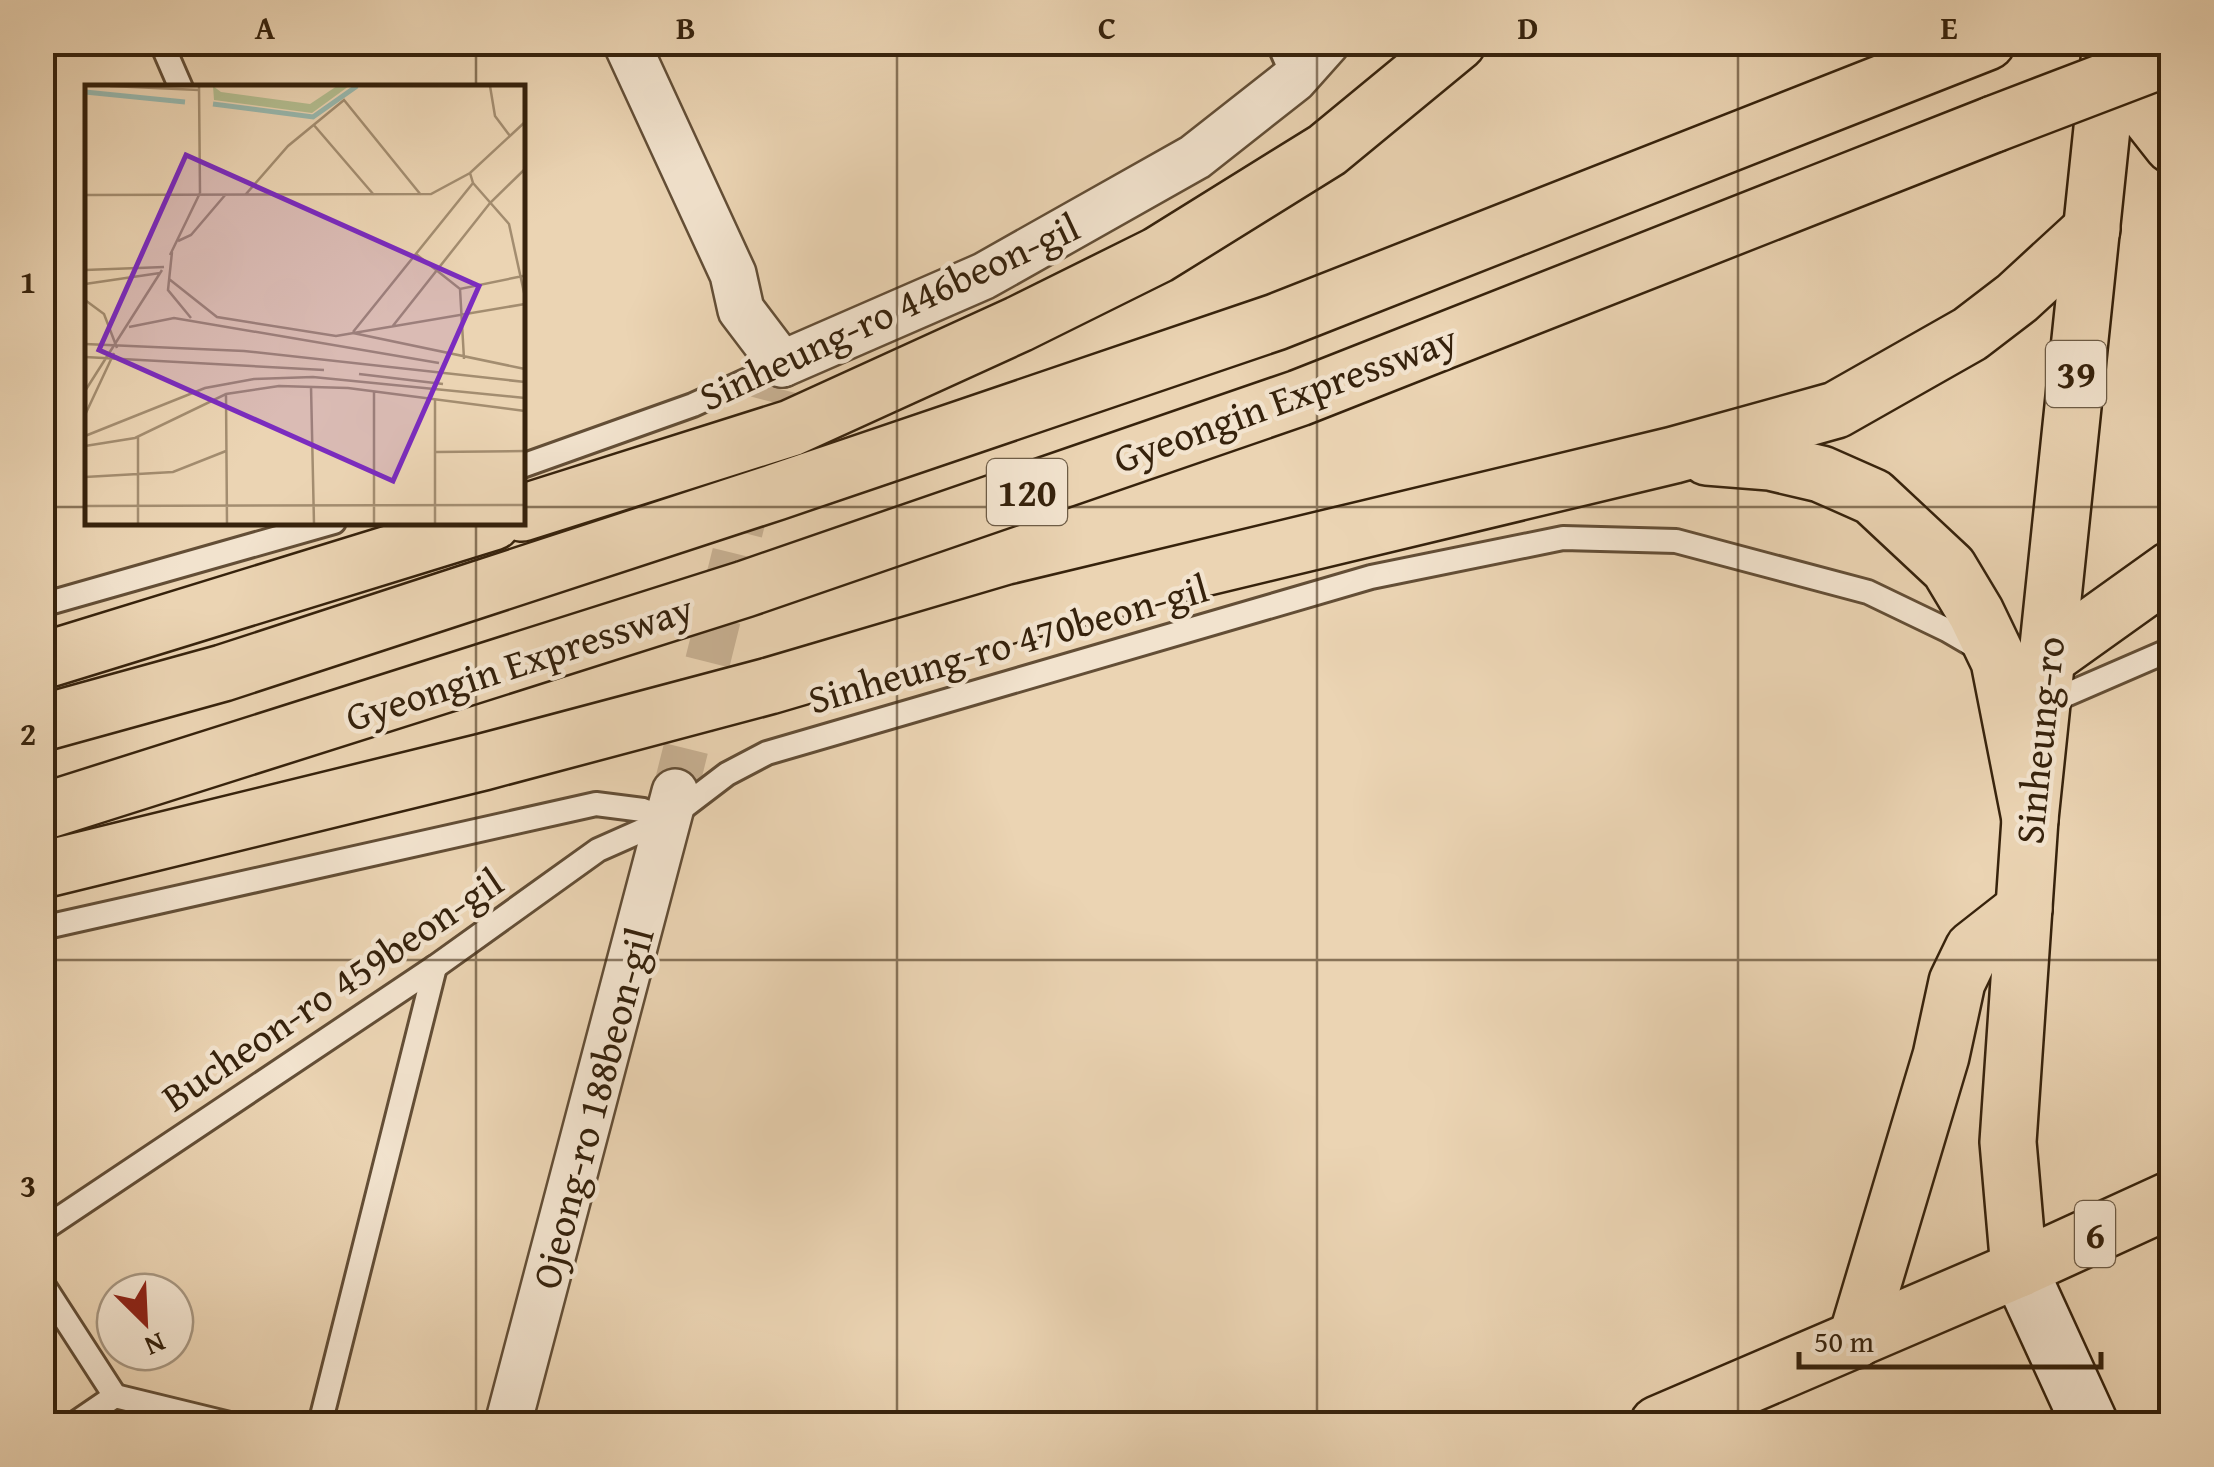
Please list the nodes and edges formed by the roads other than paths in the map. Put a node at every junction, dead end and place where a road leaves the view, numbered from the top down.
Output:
1 (161, 42) edge
2 (626, 42) edge
3 (1327, 42) edge
4 (1458, 42) edge
5 (1987, 42) edge
6 (2110, 54) edge
7 (2172, 56) edge
8 (1286, 61) edge
9 (180, 85) edge
10 (2172, 144) edge
11 (2092, 229) junction
12 (779, 376) junction
13 (1674, 455) junction
14 (525, 465) edge
15 (525, 512) edge
16 (323, 525) edge
17 (482, 525) edge
18 (2172, 569) edge
19 (42, 605) edge
20 (2172, 648) edge
21 (42, 661) edge
22 (2029, 675) junction
23 (42, 724) edge
24 (672, 806) junction
25 (42, 812) edge
26 (42, 870) edge
27 (2024, 909) junction
28 (42, 928) edge
29 (435, 967) junction
30 (2172, 1199) edge
31 (42, 1230) edge
32 (2019, 1269) junction
33 (42, 1283) edge
34 (1856, 1340) junction
35 (115, 1396) junction
36 (1722, 1410) edge
37 (74, 1424) edge
38 (230, 1424) edge
39 (320, 1424) edge
40 (508, 1424) edge
41 (1658, 1424) edge
42 (2090, 1424) edge

1 - 9 lane
2 - 12 street
3 - 8 street, Sinheung-ro 446beon-gil
4 - 15 main road
5 - 23 main road, Gyeongin Expressway / 120
6 - 10 main road
6 - 11 main road, Sinheung-ro / 39
7 - 25 main road, Gyeongin Expressway / 120, bridge
8 - 12 street, Sinheung-ro 446beon-gil
11 - 13 main road
11 - 22 main road, Sinheung-ro / 39
12 - 14 lane, Sinheung-ro 446beon-gil
13 - 22 main road
13 - 26 main road
16 - 19 lane
17 - 21 main road
18 - 22 main road
20 - 22 lane
22 - 24 lane, Sinheung-ro 470beon-gil
22 - 27 main road, Sinheung-ro
24 - 28 lane
24 - 29 lane, Bucheon-ro 459beon-gil
24 - 40 street, Ojeong-ro 188beon-gil
27 - 32 main road, Sinheung-ro
27 - 34 main road
29 - 31 lane, Bucheon-ro 459beon-gil
29 - 39 lane
30 - 32 main road, 6
32 - 34 main road, 6
32 - 42 street, Sinheung-ro
33 - 35 lane
34 - 36 main road, 6
35 - 37 lane
35 - 38 lane
36 - 41 main road, 6

